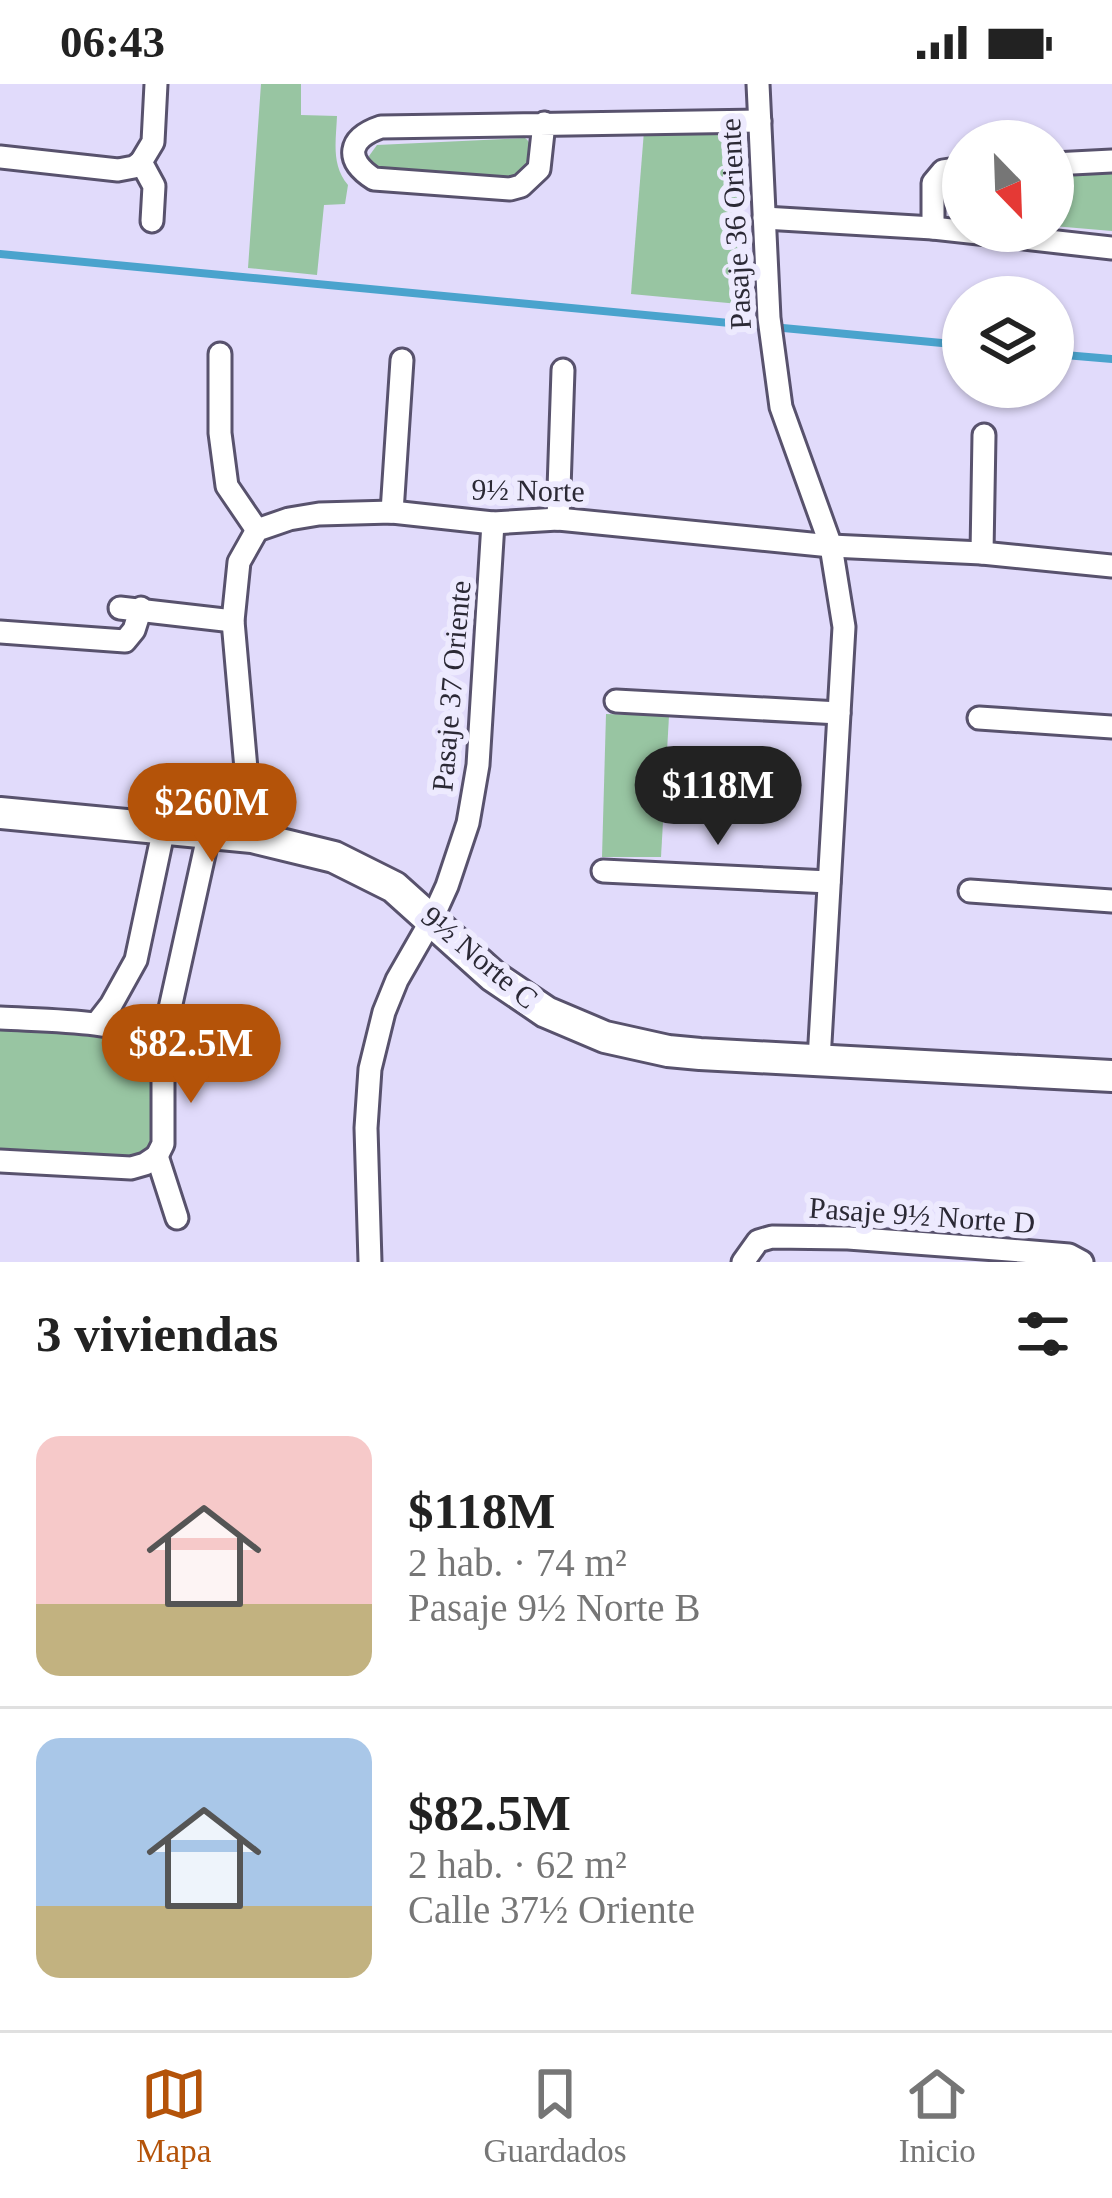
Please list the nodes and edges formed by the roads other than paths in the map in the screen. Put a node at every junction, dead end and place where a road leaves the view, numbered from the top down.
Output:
1 (156, 84) edge
2 (758, 84) edge
3 (760, 121) junction
4 (544, 123) junction
5 (0, 157) edge
6 (1112, 161) edge
7 (141, 163) junction
8 (1074, 163) edge
9 (942, 172) edge
10 (764, 218) junction
11 (152, 221) dead end
12 (933, 228) junction
13 (1112, 248) edge
14 (220, 354) dead end
15 (403, 360) dead end
16 (563, 370) dead end
17 (983, 435) dead end
18 (392, 512) junction
19 (558, 519) junction
20 (493, 523) junction
21 (256, 530) junction
22 (831, 546) junction
23 (982, 553) junction
24 (1112, 566) edge
25 (232, 621) junction
26 (0, 632) edge
27 (616, 701) dead end
28 (839, 713) junction
29 (979, 718) dead end
30 (1112, 727) edge
31 (0, 813) edge
32 (164, 828) junction
33 (209, 832) junction
34 (252, 837) junction
35 (603, 871) dead end
36 (829, 883) junction
37 (970, 891) dead end
38 (1112, 901) edge
39 (432, 919) junction
40 (0, 1018) edge
41 (97, 1023) junction
42 (163, 1040) junction
43 (819, 1060) junction
44 (1112, 1076) edge
45 (157, 1156) junction
46 (0, 1161) edge
47 (177, 1218) dead end
48 (370, 1262) edge
49 (743, 1262) edge
50 (1082, 1262) edge

1 - 7 street
2 - 3 street, Pasaje 36 Oriente
3 - 4 street
3 - 10 street, Pasaje 36 Oriente
4 - 4 street
5 - 7 street
6 - 8 street
7 - 11 street
9 - 12 street
10 - 12 street
10 - 22 street, Pasaje 36 Oriente
12 - 13 street
14 - 21 street
15 - 18 street
16 - 19 street
17 - 23 street
18 - 20 street, 9½ Norte
18 - 21 street, 9½ Norte
19 - 20 street, 9½ Norte
19 - 22 street, 9½ Norte
20 - 39 street, Pasaje 37 Oriente
21 - 25 street
22 - 23 street, 9½ Norte
22 - 28 street, Pasaje 36 Oriente
23 - 24 street, 9½ Norte
25 - 26 street
25 - 34 street
27 - 28 street
28 - 36 street, Pasaje 36 Oriente
29 - 30 street
31 - 32 street, 9½ Norte C
32 - 33 street, 9½ Norte C
32 - 41 street
33 - 34 street, 9½ Norte C
33 - 42 street
34 - 39 street, 9½ Norte C
35 - 36 street
36 - 43 street, Pasaje 36 Oriente
37 - 38 street
39 - 43 street, 9½ Norte C
39 - 48 street, Pasaje 37 Oriente
40 - 41 street
41 - 42 street
42 - 45 street
43 - 44 street, 9½ Norte C
45 - 46 street
45 - 47 street
49 - 50 street, Pasaje 9½ Norte D

